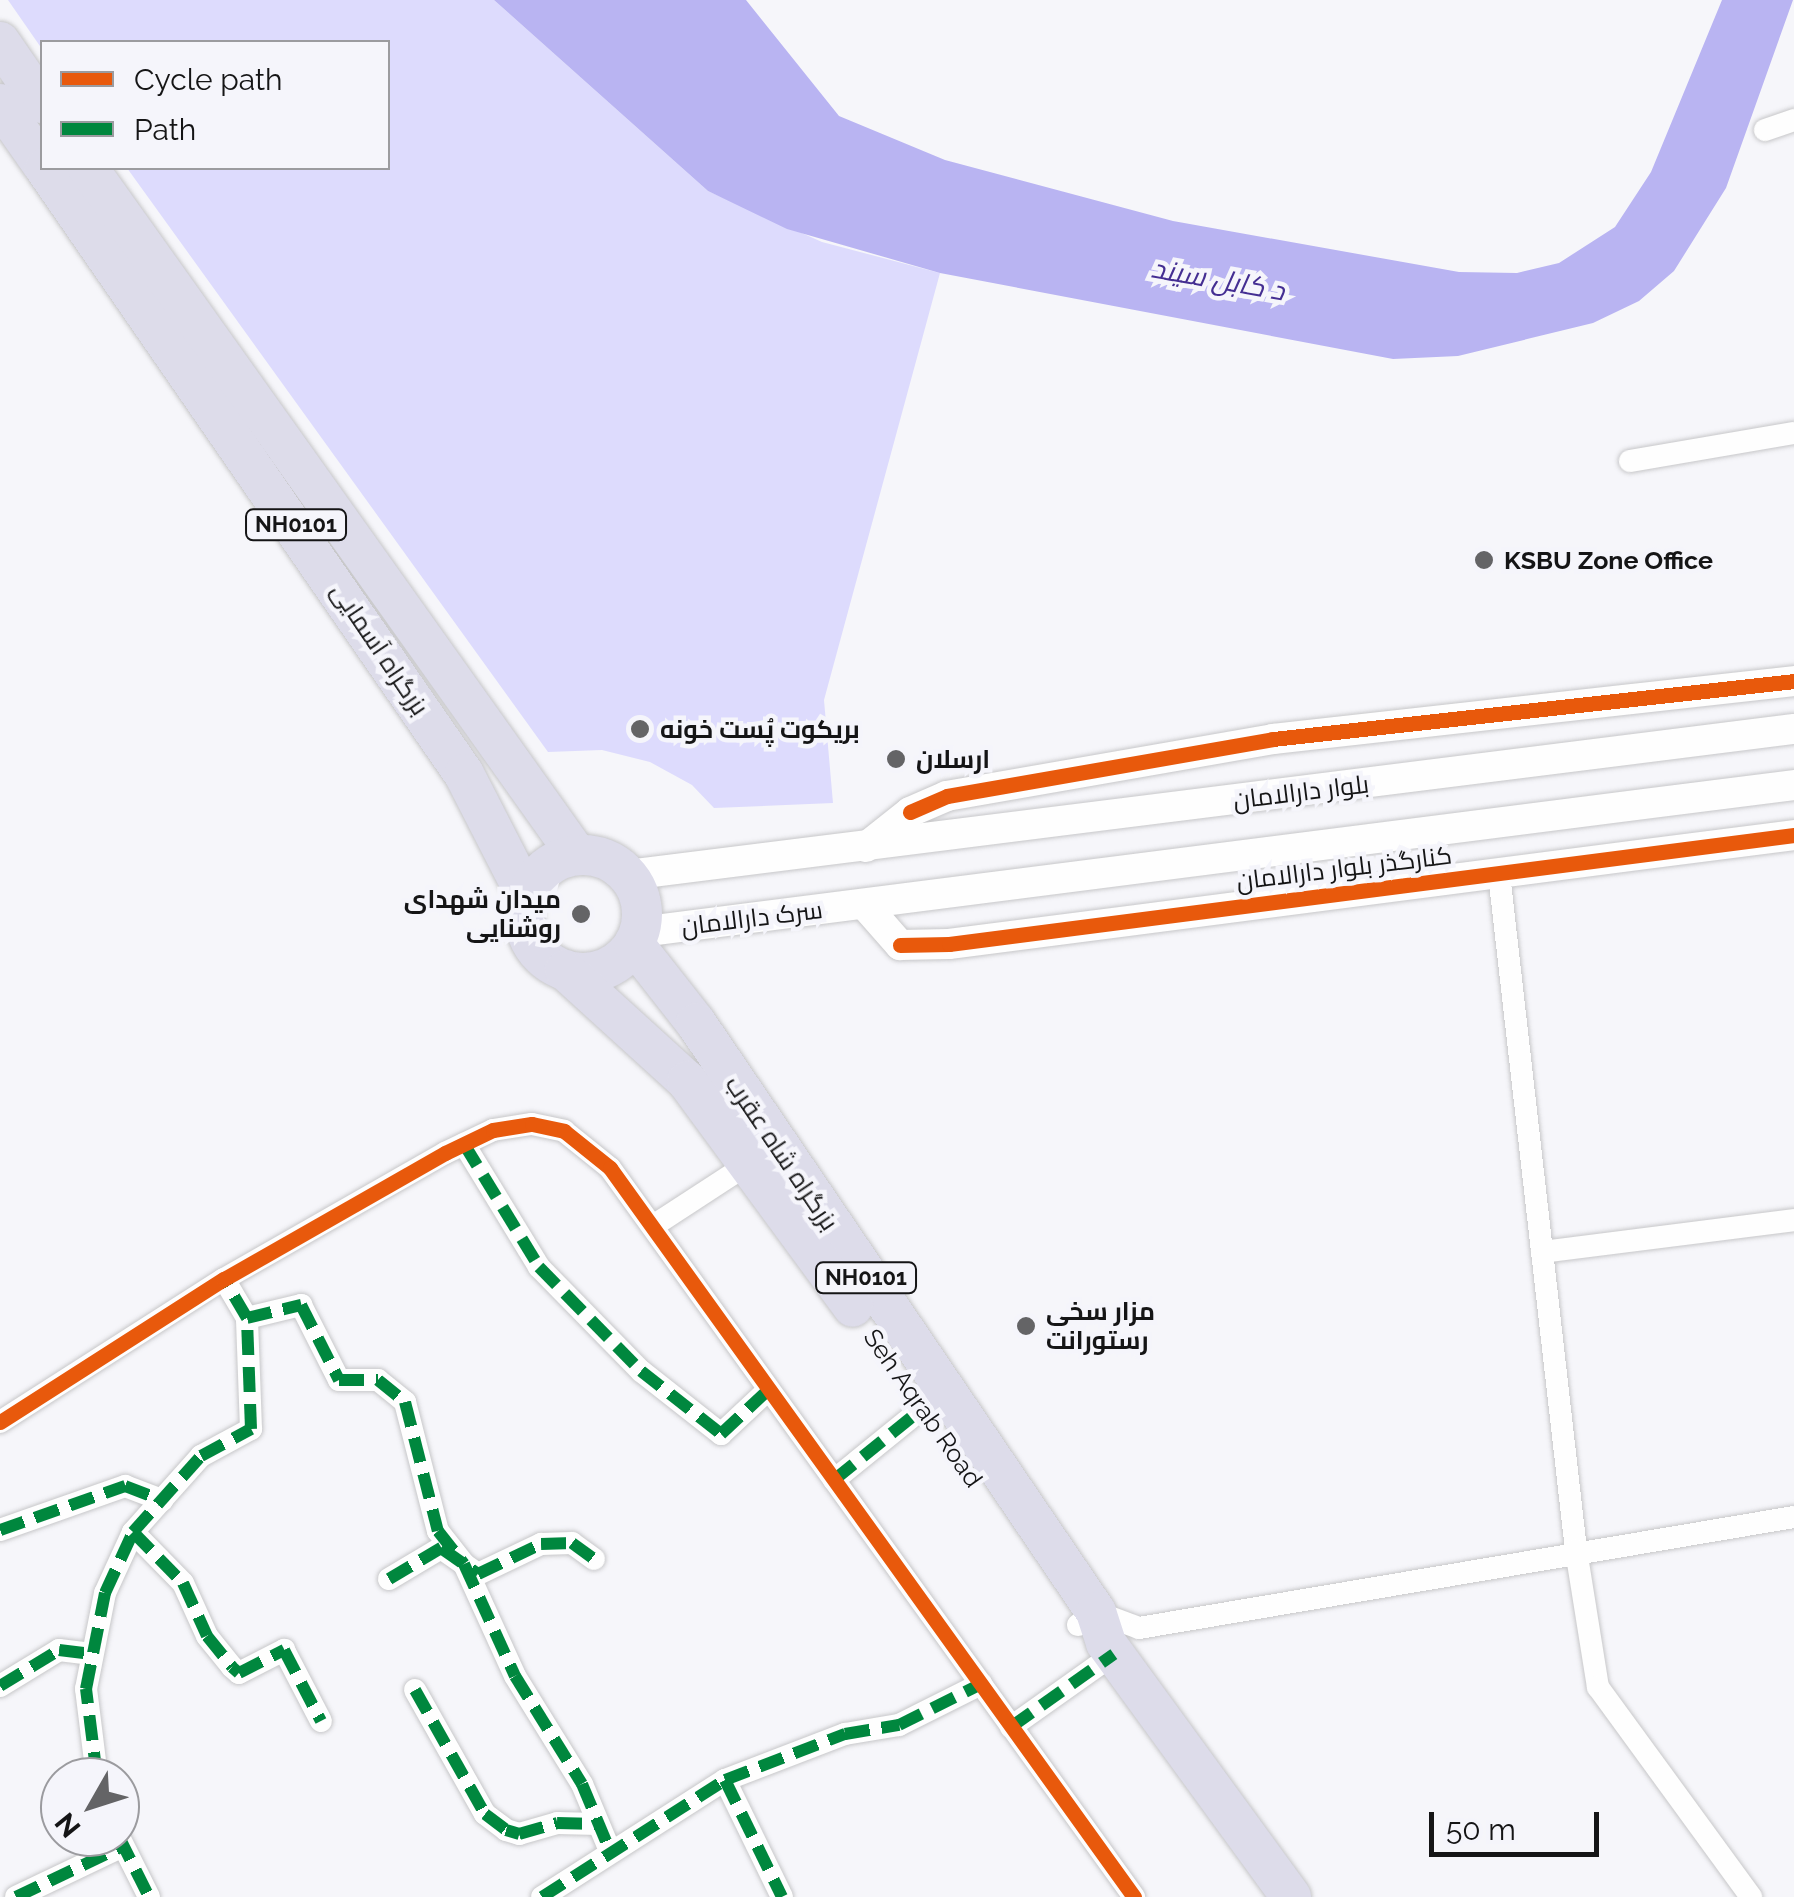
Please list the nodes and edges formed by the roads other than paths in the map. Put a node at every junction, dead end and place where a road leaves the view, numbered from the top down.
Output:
1 (0, 42) edge
2 (40, 100) edge
3 (0, 104) edge
4 (1794, 120) edge
5 (1765, 130) dead end
6 (40, 160) edge
7 (47, 170) edge
8 (89, 170) edge
9 (1794, 433) edge
10 (1630, 461) dead end
11 (1794, 680) edge
12 (1794, 730) edge
13 (1794, 785) edge
14 (1794, 836) edge
15 (866, 846) junction
16 (577, 854) junction
17 (628, 874) junction
18 (1499, 874) junction
19 (526, 895) junction
20 (864, 904) junction
21 (637, 938) junction
22 (565, 970) junction
23 (464, 1144) junction
24 (751, 1162) junction
25 (1794, 1220) edge
26 (653, 1226) junction
27 (1542, 1252) junction
28 (224, 1279) junction
29 (247, 1318) junction
30 (768, 1390) junction
31 (923, 1408) junction
32 (0, 1422) edge
33 (834, 1480) junction
34 (162, 1500) junction
35 (1794, 1517) edge
36 (0, 1530) edge
37 (134, 1532) junction
38 (1576, 1550) junction
39 (594, 1559) dead end
40 (464, 1564) junction
41 (388, 1580) dead end
42 (1098, 1634) junction
43 (90, 1654) junction
44 (981, 1684) junction
45 (0, 1686) edge
46 (415, 1690) dead end
47 (321, 1722) dead end
48 (1011, 1727) junction
49 (94, 1757) edge
50 (724, 1780) junction
51 (598, 1824) junction
52 (610, 1850) junction
53 (92, 1857) edge
54 (128, 1857) edge
55 (16, 1897) edge
56 (150, 1897) edge
57 (542, 1897) edge
58 (782, 1897) edge
59 (1134, 1897) edge
60 (1292, 1897) edge
61 (1751, 1897) edge

1 - 2 highway
3 - 6 highway, بزرگراه آسمایی / NH0101
4 - 5 street
7 - 19 highway, بزرگراه آسمایی / NH0101
8 - 16 highway, بزرگراه آسمایی / NH0101
9 - 10 street
11 - 15 main road
12 - 15 main road, بلوار دارالامان
13 - 20 main road
14 - 18 main road, کنارگذر بلوار دارالامان
15 - 17 main road, بلوار دارالامان
16 - 17 highway
16 - 19 highway
17 - 21 highway
18 - 20 main road, کنارگذر بلوار دارالامان
18 - 27 street
19 - 22 highway, NH0101
20 - 21 main road, سرک دارالامان
21 - 22 highway
21 - 42 highway, بزرگراه شاه عقرب / NH0101
22 - 24 highway, بزرگراه شاه عقرب / NH0101
23 - 26 street
23 - 28 street
23 - 30 street
24 - 26 street
24 - 31 highway, Seh Aqrab Road / NH0101
25 - 27 street
26 - 30 street
27 - 38 street
28 - 29 street
28 - 32 street
29 - 34 street
29 - 40 street
30 - 33 street
31 - 33 street
31 - 42 highway, Seh Aqrab Road / NH0101
33 - 44 street
34 - 36 street
34 - 37 street
35 - 38 street
37 - 43 street
37 - 47 street
38 - 42 street
38 - 61 street
39 - 40 street
40 - 41 street
40 - 51 street
42 - 48 street
42 - 60 highway, Seh Aqrab Road / NH0101
43 - 45 street
43 - 49 street
44 - 48 street
44 - 50 street
46 - 51 street
48 - 59 street
50 - 52 street
50 - 58 street
51 - 52 street
52 - 57 street
53 - 55 street
54 - 56 street

